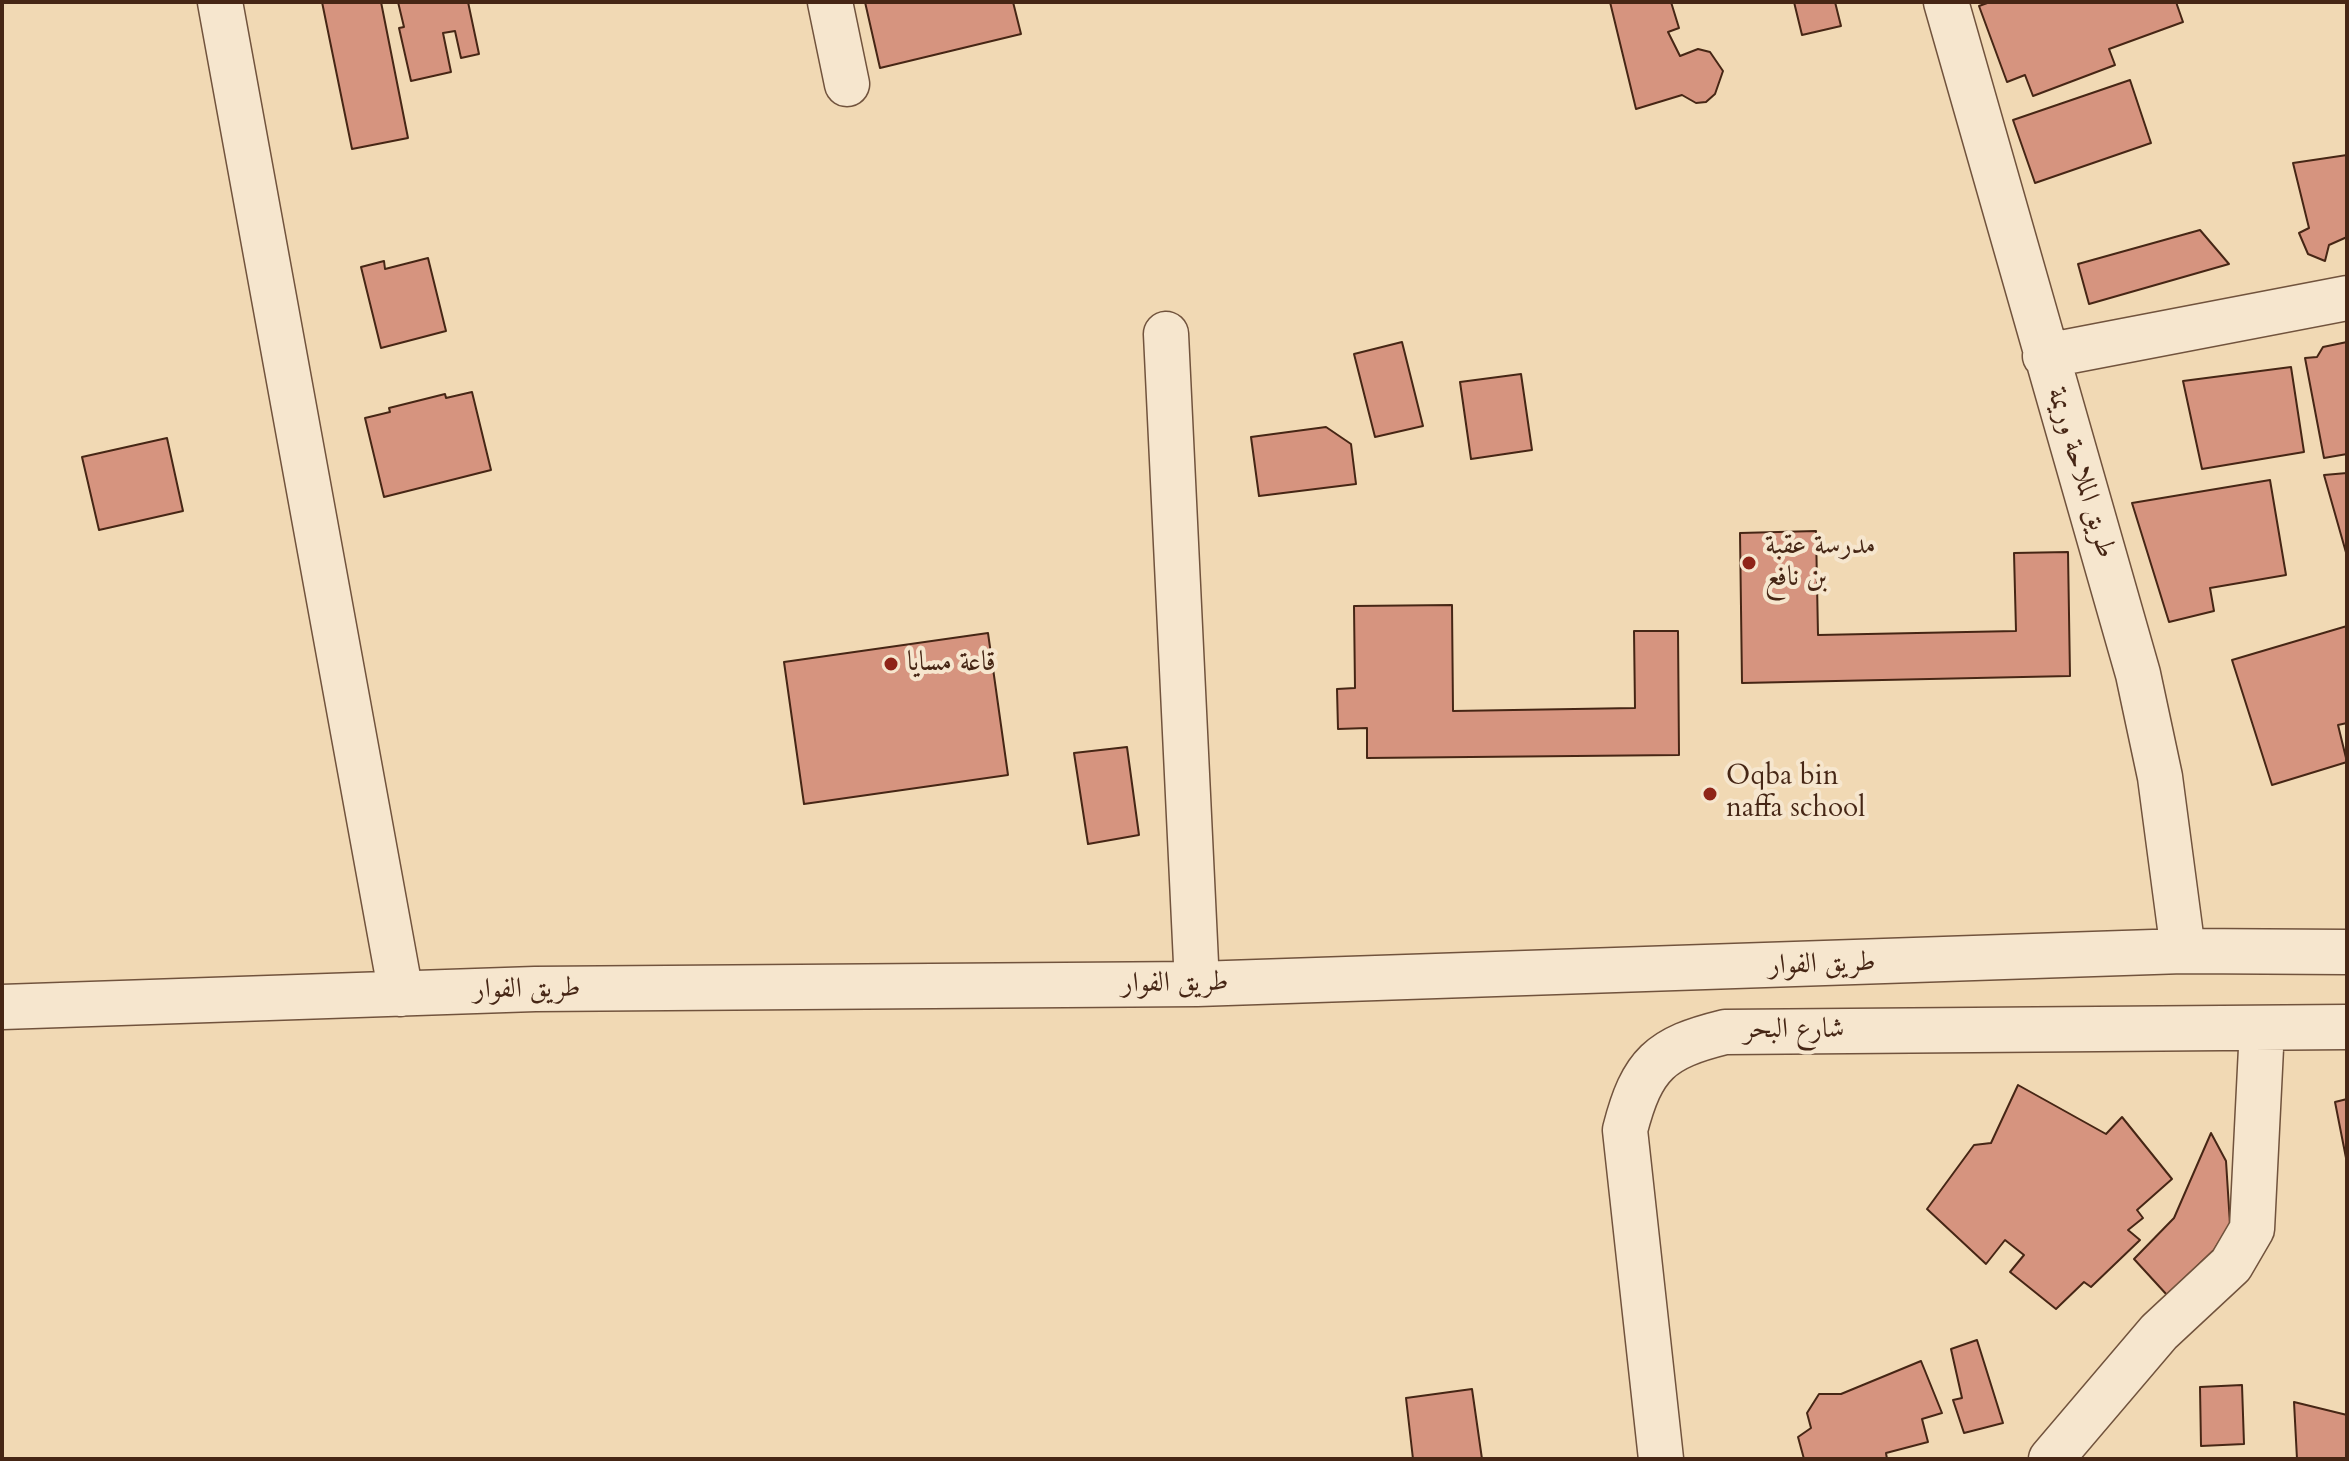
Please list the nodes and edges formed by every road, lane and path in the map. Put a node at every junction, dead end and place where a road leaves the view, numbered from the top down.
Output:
1 (220, 2) edge
2 (830, 2) edge
3 (1946, 2) edge
4 (847, 84) dead end
5 (2347, 298) edge
6 (1166, 334) dead end
7 (2045, 356) junction
8 (2183, 951) junction
9 (2347, 952) edge
10 (1197, 984) junction
11 (401, 994) junction
12 (2, 1007) edge
13 (2347, 1027) edge
14 (2262, 1028) junction
15 (1661, 1459) edge
16 (2051, 1459) edge

1 - 11 street
2 - 4 street
3 - 7 street, طريق الملاحة وريمة
5 - 7 street
6 - 10 street
7 - 8 street, طريق الملاحة وريمة
8 - 9 street, طريق الفوار
8 - 10 street, طريق الفوار
10 - 11 street, طريق الفوار
11 - 12 street, طريق الفوار
13 - 14 street, شارع البحر
14 - 15 street, شارع البحر
14 - 16 street

